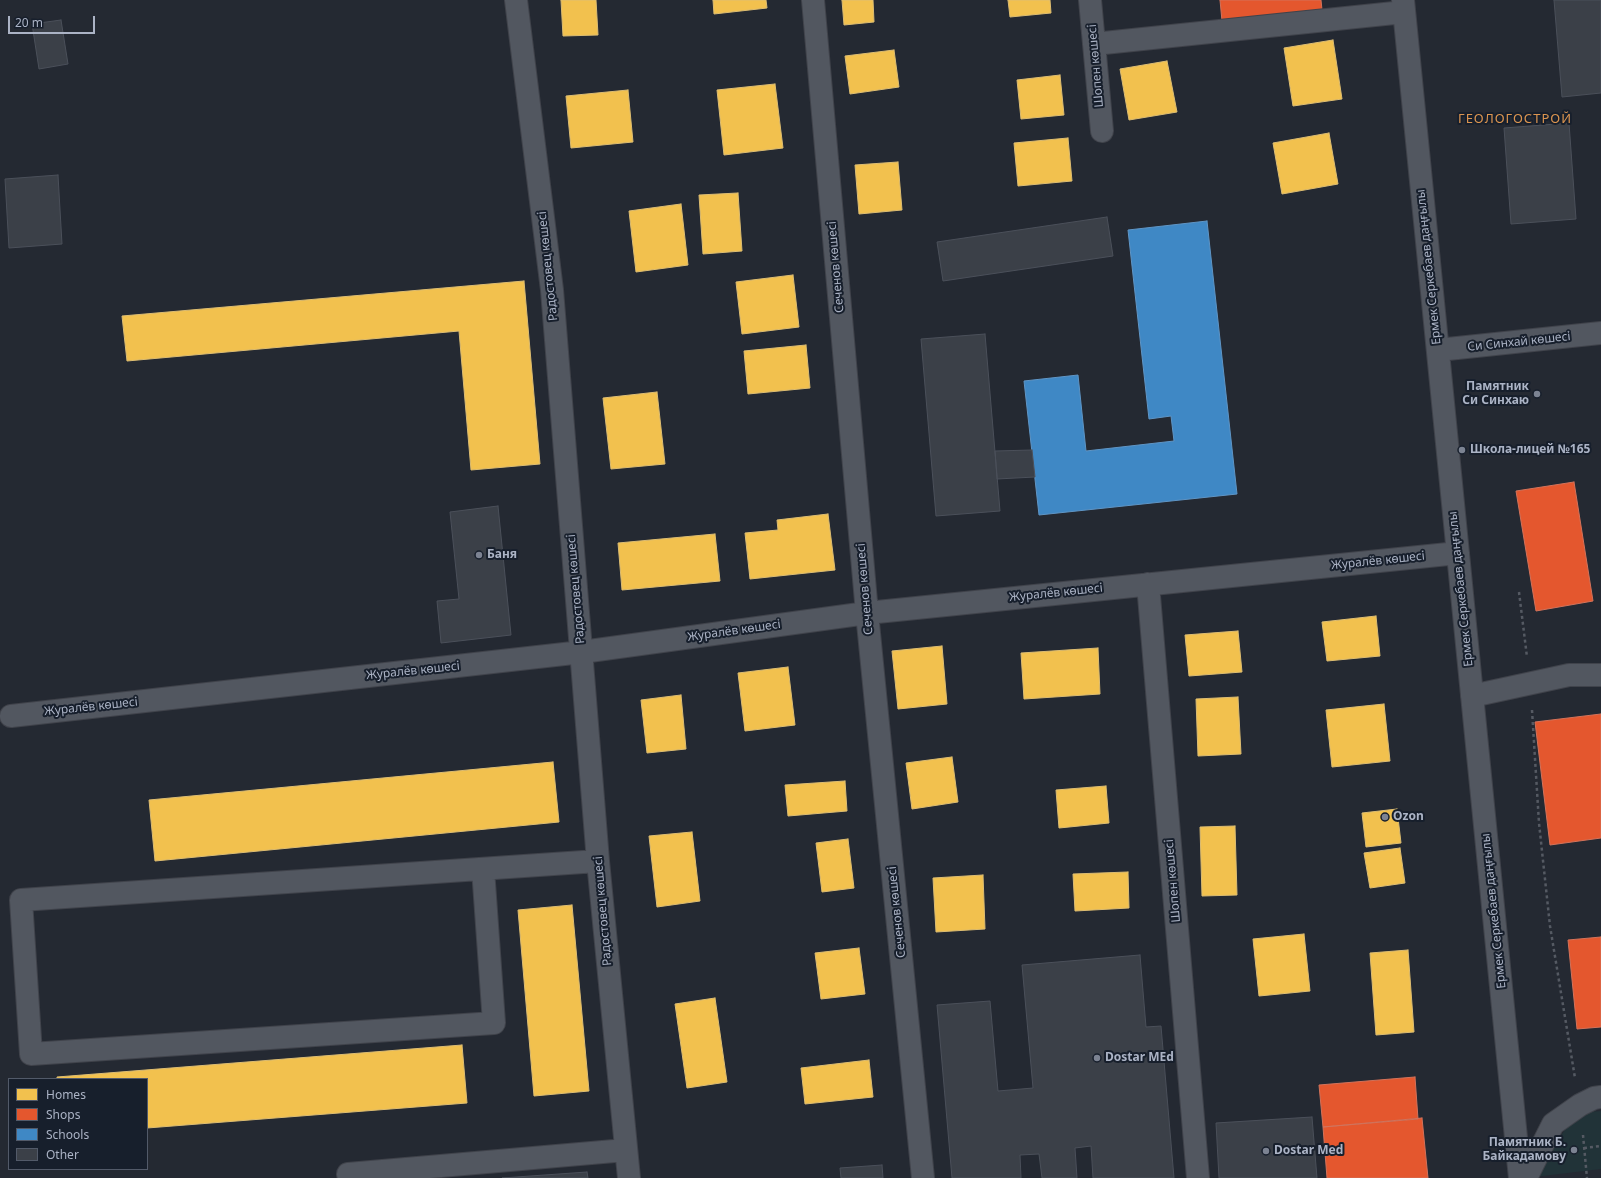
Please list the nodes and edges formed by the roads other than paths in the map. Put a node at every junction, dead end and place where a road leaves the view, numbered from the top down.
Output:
1 (516, 0) edge
2 (813, 0) edge
3 (1090, 0) edge
4 (1403, 6) edge
5 (1094, 44) junction
6 (1102, 131) dead end
7 (1601, 333) edge
8 (1438, 350) junction
9 (1458, 553) junction
10 (1148, 584) junction
11 (867, 613) junction
12 (582, 652) junction
13 (1601, 676) edge
14 (1472, 696) junction
15 (11, 716) dead end
16 (598, 861) junction
17 (483, 869) junction
18 (1601, 1097) edge
19 (626, 1150) junction
20 (348, 1174) dead end
21 (629, 1178) edge
22 (923, 1178) edge
23 (1198, 1178) edge
24 (1520, 1178) edge
25 (1526, 1178) edge

1 - 12 street, Радостовец көшесі
2 - 11 street, Сеченов көшесі
3 - 5 street, Шопен көшесі
4 - 5 street
4 - 8 street, Ермек Серкебаев даңғылы
5 - 6 street, Шопен көшесі
7 - 8 street, Си Синхай көшесі
8 - 9 street, Ермек Серкебаев даңғылы
9 - 10 street, Журалёв көшесі
9 - 14 street, Ермек Серкебаев даңғылы
10 - 11 street, Журалёв көшесі
10 - 23 street, Шопен көшесі
11 - 12 street, Журалёв көшесі
11 - 22 street, Сеченов көшесі
12 - 15 street, Журалёв көшесі
12 - 16 street, Радостовец көшесі
13 - 14 street
14 - 24 street, Ермек Серкебаев даңғылы
16 - 17 street
16 - 19 street, Радостовец көшесі
17 - 17 street
18 - 25 street
19 - 20 street
19 - 21 street, Радостовец көшесі

